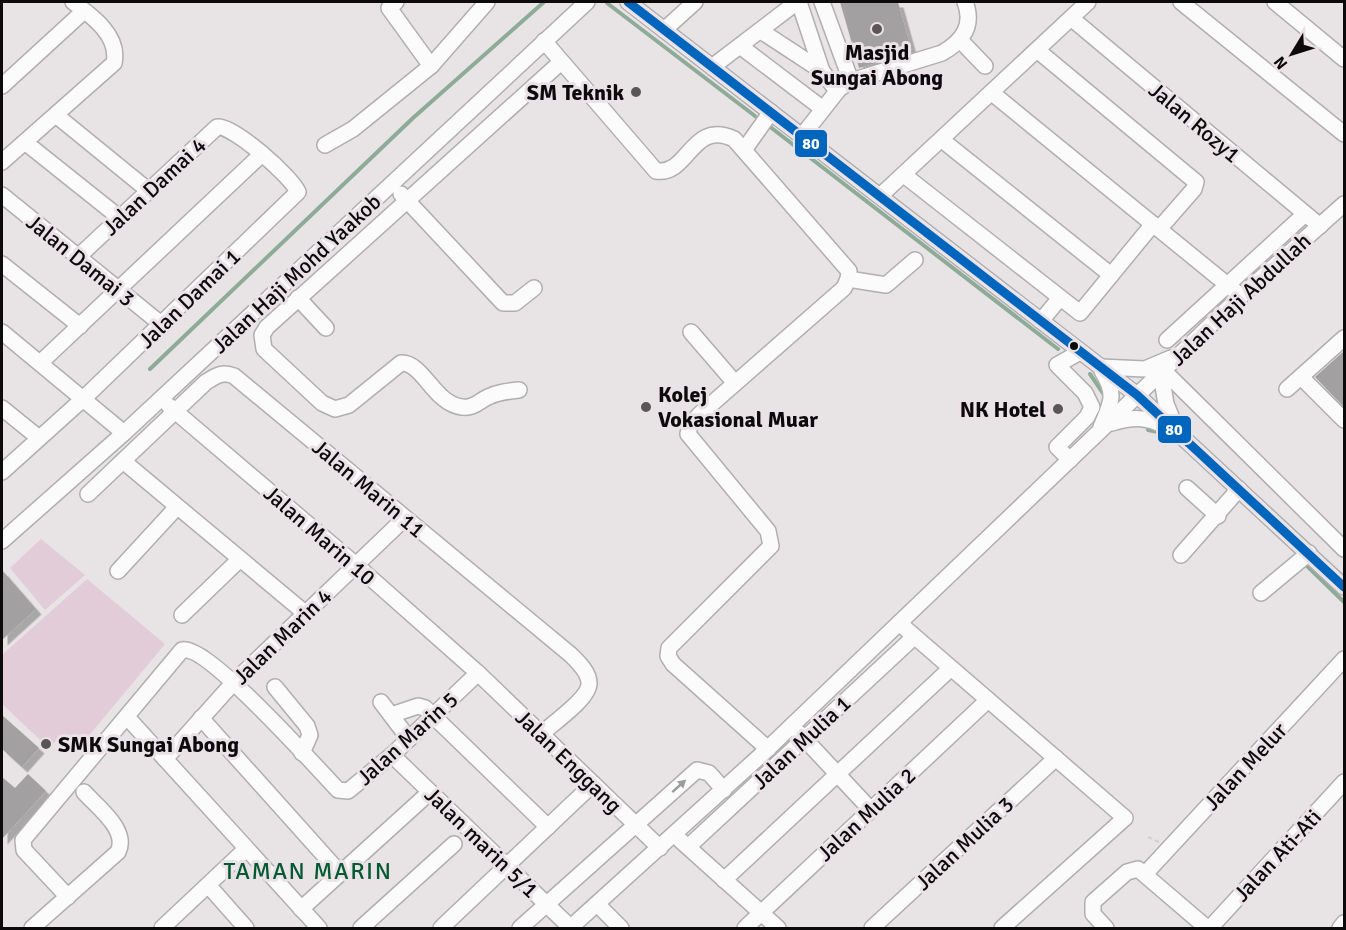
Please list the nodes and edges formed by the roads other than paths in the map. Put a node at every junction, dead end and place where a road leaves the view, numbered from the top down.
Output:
1 (487, 2) edge
2 (587, 2) edge
3 (628, 2) edge
4 (694, 2) edge
5 (798, 2) edge
6 (822, 2) edge
7 (964, 2) edge
8 (1181, 2) edge
9 (1275, 2) edge
10 (1083, 3) edge
11 (389, 4) edge
12 (79, 6) edge
13 (1071, 18) junction
14 (664, 30) junction
15 (761, 31) junction
16 (960, 40) junction
17 (544, 41) junction
18 (740, 46) junction
19 (1037, 50) junction
20 (1344, 59) edge
21 (561, 62) junction
22 (431, 66) junction
23 (985, 66) dead end
24 (712, 67) junction
25 (822, 71) junction
26 (850, 81) junction
27 (2, 86) edge
28 (837, 91) junction
29 (992, 93) junction
30 (823, 109) junction
31 (771, 112) junction
32 (57, 116) junction
33 (1344, 134) edge
34 (802, 136) junction
35 (942, 140) junction
36 (26, 142) junction
37 (325, 145) dead end
38 (744, 150) junction
39 (262, 154) junction
40 (2, 162) edge
41 (904, 176) junction
42 (391, 184) junction
43 (149, 191) junction
44 (2, 195) edge
45 (880, 196) junction
46 (408, 201) junction
47 (1344, 204) edge
48 (1305, 214) junction
49 (120, 218) junction
50 (1320, 226) junction
51 (1156, 227) junction
52 (78, 257) junction
53 (915, 261) dead end
54 (2, 264) edge
55 (1111, 275) junction
56 (849, 279) junction
57 (1228, 285) junction
58 (534, 288) dead end
59 (118, 290) junction
60 (1241, 296) junction
61 (298, 298) junction
62 (1060, 298) junction
63 (1041, 321) junction
64 (161, 324) junction
65 (80, 326) junction
66 (326, 328) dead end
67 (2, 332) edge
68 (691, 333) dead end
69 (1344, 338) edge
70 (1167, 340) dead end
71 (1080, 352) junction
72 (1183, 352) junction
73 (40, 363) junction
74 (1099, 364) junction
75 (1162, 372) junction
76 (1302, 378) junction
77 (735, 383) junction
78 (1287, 389) dead end
79 (519, 390) dead end
80 (1137, 395) junction
81 (160, 398) junction
82 (87, 402) junction
83 (2, 408) edge
84 (176, 412) junction
85 (1344, 420) edge
86 (1109, 424) junction
87 (124, 433) junction
88 (1179, 434) junction
89 (1097, 435) junction
90 (39, 438) junction
91 (1070, 460) junction
92 (123, 461) junction
93 (2, 470) edge
94 (1187, 488) dead end
95 (1239, 489) junction
96 (88, 494) dead end
97 (177, 507) junction
98 (1218, 516) junction
99 (405, 518) junction
100 (2, 541) edge
101 (1344, 549) edge
102 (1309, 553) junction
103 (1181, 555) dead end
104 (240, 559) junction
105 (356, 565) junction
106 (118, 571) dead end
107 (1344, 587) edge
108 (1261, 593) dead end
109 (305, 613) junction
110 (182, 615) dead end
111 (899, 623) junction
112 (914, 637) junction
113 (1344, 659) edge
114 (951, 668) junction
115 (478, 673) junction
116 (234, 682) junction
117 (275, 687) dead end
118 (988, 700) junction
119 (381, 702) dead end
120 (391, 715) junction
121 (434, 716) junction
122 (127, 717) junction
123 (201, 718) junction
124 (792, 726) junction
125 (541, 734) junction
126 (805, 738) junction
127 (409, 739) junction
128 (768, 749) junction
129 (302, 753) junction
130 (393, 755) junction
131 (1056, 758) junction
132 (165, 759) junction
133 (838, 774) junction
134 (1344, 782) edge
135 (593, 784) junction
136 (724, 790) junction
137 (84, 792) dead end
138 (430, 792) junction
139 (871, 810) junction
140 (636, 825) junction
141 (548, 827) junction
142 (674, 835) junction
143 (454, 844) dead end
144 (687, 847) junction
145 (660, 848) junction
146 (246, 849) junction
147 (507, 867) junction
148 (340, 873) junction
149 (1146, 873) junction
150 (724, 880) junction
151 (208, 885) junction
152 (68, 897) junction
153 (597, 904) junction
154 (547, 905) junction
155 (301, 909) junction
156 (761, 913) junction
157 (1344, 924) edge
158 (169, 926) edge
159 (32, 928) edge
160 (246, 928) edge
161 (319, 928) edge
162 (361, 928) edge
163 (441, 928) edge
164 (520, 928) edge
165 (570, 928) edge
166 (621, 928) edge
167 (745, 928) edge
168 (778, 928) edge
169 (872, 928) edge
170 (1002, 928) edge
171 (1106, 928) edge
172 (1209, 928) edge
173 (1340, 928) edge

1 - 22 street
2 - 17 street, Jalan Haji Mohd Yaakob
3 - 14 street
4 - 14 street
5 - 15 street
5 - 25 street
6 - 26 street
7 - 16 street
8 - 33 street
9 - 20 street
10 - 13 street
11 - 22 street
12 - 27 street
12 - 32 street
13 - 19 street
13 - 48 street, Jalan Rozy1
14 - 24 street
15 - 18 street
15 - 25 street
16 - 23 street
16 - 26 street
17 - 21 street
17 - 42 street, Jalan Haji Mohd Yaakob
18 - 24 street
18 - 30 street
19 - 29 street
19 - 51 street
21 - 38 street
21 - 46 street
22 - 37 street
24 - 31 street
25 - 28 street
26 - 28 street
28 - 30 street
29 - 35 street
29 - 51 street
30 - 34 street
31 - 34 street
31 - 38 street
32 - 36 street
32 - 43 street
34 - 45 street
35 - 41 street
35 - 55 street
36 - 40 street
36 - 49 street
38 - 56 street
39 - 43 street, Jalan Damai 4
39 - 59 street
39 - 64 street, Jalan Damai 1
41 - 45 street
41 - 62 street
42 - 46 street
42 - 81 street, Jalan Haji Mohd Yaakob
43 - 49 street, Jalan Damai 4
44 - 52 street, Jalan Damai 3
45 - 63 street
46 - 58 street
46 - 61 street
47 - 50 street, Jalan Haji Abdullah
48 - 50 street, Jalan Rozy1
48 - 57 street
49 - 52 street, Jalan Damai 4
50 - 60 street, Jalan Haji Abdullah
51 - 55 street
51 - 57 street
52 - 59 street, Jalan Damai 3
53 - 56 street
54 - 65 street
55 - 62 street
56 - 77 street
57 - 60 street
57 - 70 street
59 - 64 street, Jalan Damai 3
59 - 65 street
60 - 72 street, Jalan Haji Abdullah
61 - 66 street
61 - 79 street
62 - 63 street
63 - 71 street
64 - 82 street, Jalan Damai 1
65 - 73 street
67 - 73 street
68 - 77 street
69 - 76 street
71 - 74 street
71 - 91 street
72 - 74 street
72 - 75 street, Jalan Haji Abdullah
73 - 82 street
74 - 80 street
74 - 89 street
75 - 80 street, Jalan Haji Abdullah
75 - 88 street
75 - 101 street
76 - 78 street
76 - 85 street
77 - 128 street
80 - 86 street, Jalan Haji Abdullah
80 - 88 street
81 - 84 street, Jalan Marin 10
81 - 87 street, Jalan Haji Mohd Yaakob
82 - 87 street
82 - 90 street, Jalan Damai 1
83 - 90 street
84 - 92 street, Jalan Marin 11
84 - 99 street, Jalan Marin 11
84 - 105 street, Jalan Marin 10
86 - 88 street
86 - 89 street, Jalan Haji Abdullah
87 - 100 street, Jalan Haji Mohd Yaakob
88 - 95 street
89 - 91 street, Jalan Haji Abdullah
90 - 93 street, Jalan Damai 1
91 - 111 street, Jalan Haji Abdullah
92 - 96 street, Jalan Marin 11
92 - 97 street
94 - 98 street
95 - 98 street
95 - 102 street
97 - 104 street
97 - 106 street
98 - 103 street
99 - 105 street, Jalan Marin 4
99 - 125 street, Jalan Marin 11
102 - 107 street
102 - 108 street
104 - 109 street
104 - 110 street
105 - 109 street, Jalan Marin 4
105 - 115 street, Jalan Marin 10
109 - 116 street, Jalan Marin 4
111 - 112 street
111 - 124 street, Jalan Haji Abdullah
112 - 114 street
112 - 126 street, Jalan Mulia 1
113 - 149 street, Jalan Melur
114 - 118 street
114 - 133 street
115 - 121 street, Jalan Marin 5
115 - 125 street, Jalan Enggang
116 - 122 street, Jalan Marin 5
116 - 123 street, Jalan Marin 4
116 - 129 street, Jalan Marin 5
117 - 129 street
118 - 131 street
118 - 139 street, Jalan Mulia 2
119 - 120 street
120 - 121 street
120 - 127 street
121 - 127 street, Jalan Marin 5
121 - 141 street
122 - 132 street
122 - 152 street
123 - 132 street, Jalan Marin 4
123 - 148 street
124 - 126 street
124 - 128 street, Jalan Haji Abdullah
125 - 135 street, Jalan Enggang
126 - 133 street
126 - 144 street, Jalan Mulia 1
127 - 130 street, Jalan Marin 5
128 - 136 street, Jalan Haji Abdullah
129 - 130 street, Jalan Marin 5
130 - 138 street, Jalan marin 5/1
131 - 169 street, Jalan Mulia 3
131 - 170 street
132 - 146 street
133 - 139 street
133 - 150 street
134 - 172 street, Jalan Ati-Ati
135 - 140 street, Jalan Enggang
135 - 141 street
140 -> 136 street
136 - 142 street, Jalan Haji Abdullah
137 - 152 street
138 - 147 street, Jalan marin 5/1
138 - 148 street
139 - 156 street, Jalan Mulia 2
140 - 145 street, Jalan Enggang
140 - 154 street
141 - 147 street
142 - 144 street
142 - 145 street, Jalan Haji Abdullah
143 - 162 street
144 - 150 street
145 - 153 street, Jalan Haji Abdullah
146 - 151 street
146 - 155 street
147 - 154 street, Jalan marin 5/1
147 - 163 street
148 - 155 street
149 - 171 street
149 - 172 street
150 - 156 street
151 - 158 street
151 - 160 street
152 - 159 street
153 - 165 street, Jalan Haji Abdullah
153 - 166 street
154 - 164 street
154 - 165 street, Jalan marin 5/1
155 - 161 street
156 - 167 street, Jalan Mulia 2
156 - 168 street
157 - 173 street

